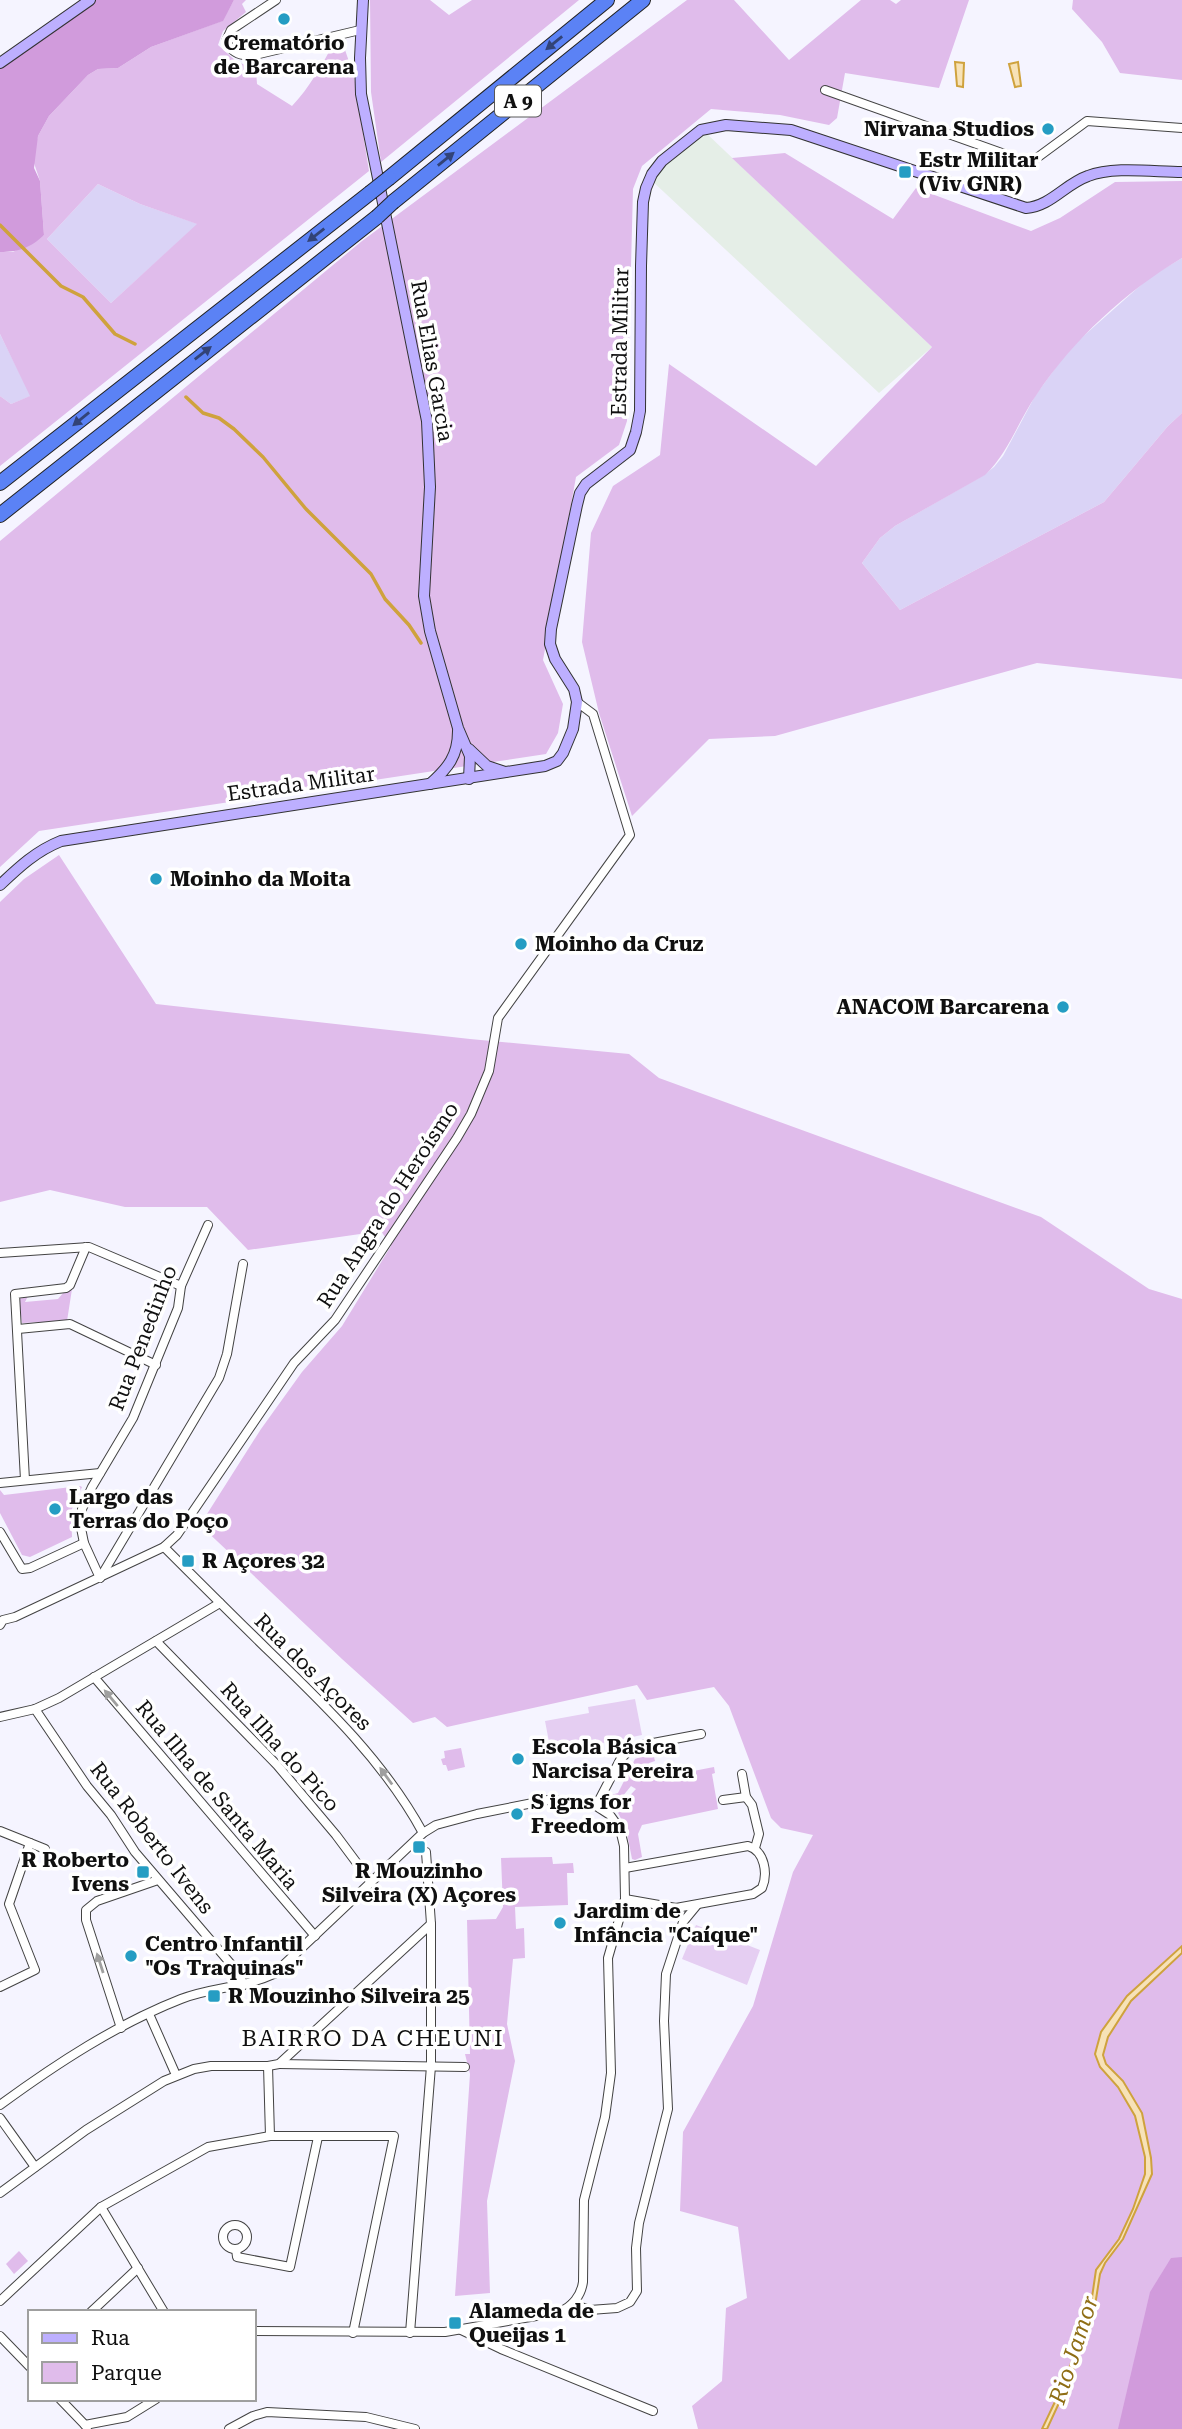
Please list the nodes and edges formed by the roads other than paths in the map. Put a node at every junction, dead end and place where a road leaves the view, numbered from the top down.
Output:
1 (89, 0) edge
2 (276, 0) edge
3 (363, 0) edge
4 (607, 0) edge
5 (643, 0) edge
6 (360, 30) junction
7 (0, 63) edge
8 (825, 90) dead end
9 (1182, 128) edge
10 (1182, 173) edge
11 (3, 481) edge
12 (0, 514) edge
13 (577, 702) junction
14 (462, 746) junction
15 (507, 773) junction
16 (469, 779) junction
17 (430, 785) junction
18 (0, 885) edge
19 (208, 1225) dead end
20 (86, 1247) junction
21 (0, 1253) edge
22 (243, 1264) dead end
23 (181, 1286) junction
24 (18, 1329) junction
25 (156, 1365) junction
26 (100, 1473) junction
27 (25, 1480) junction
28 (0, 1483) edge
29 (0, 1532) edge
30 (84, 1543) junction
31 (164, 1546) junction
32 (100, 1578) junction
33 (220, 1603) junction
34 (1, 1620) edge
35 (156, 1641) junction
36 (94, 1677) junction
37 (35, 1709) junction
38 (0, 1717) edge
39 (701, 1734) dead end
40 (742, 1773) dead end
41 (746, 1797) junction
42 (723, 1800) dead end
43 (596, 1805) junction
44 (0, 1831) edge
45 (423, 1833) junction
46 (30, 1843) junction
47 (755, 1848) junction
48 (45, 1849) dead end
49 (426, 1852) dead end
50 (625, 1868) junction
51 (158, 1880) junction
52 (370, 1882) junction
53 (625, 1899) junction
54 (0, 1901) edge
55 (9, 1904) junction
56 (697, 1905) junction
57 (430, 1924) junction
58 (314, 1936) junction
59 (244, 1985) junction
60 (0, 1987) edge
61 (149, 2014) junction
62 (121, 2028) junction
63 (279, 2064) junction
64 (268, 2066) junction
65 (431, 2066) junction
66 (465, 2067) dead end
67 (176, 2075) junction
68 (0, 2105) edge
69 (0, 2118) edge
70 (270, 2136) junction
71 (318, 2137) junction
72 (36, 2167) junction
73 (0, 2193) edge
74 (101, 2207) junction
75 (236, 2249) dead end
76 (138, 2268) junction
77 (0, 2301) edge
78 (572, 2304) junction
79 (93, 2310) edge
80 (163, 2310) edge
81 (461, 2330) junction
82 (256, 2331) edge
83 (353, 2333) junction
84 (410, 2333) junction
85 (0, 2336) edge
86 (28, 2365) edge
87 (62, 2401) edge
88 (153, 2401) edge
89 (653, 2412) dead end
90 (87, 2427) edge
91 (229, 2429) edge
92 (415, 2429) edge

1 - 7 street
2 - 6 street
3 - 6 street, Rua Elias Garcia
4 -> 11 highway, A 9, bridge
12 -> 5 highway, A 9, bridge
6 - 14 street, Rua Elias Garcia
8 - 9 street
10 - 13 street, Estrada Militar
13 - 15 street, Estrada Militar
13 - 31 street, Rua Angra do Heroísmo
14 - 15 street, Rua Elias Garcia
14 - 16 street, Rua Elias Garcia
14 - 17 street
15 - 16 street, Estrada Militar
16 - 17 street, Estrada Militar
17 - 18 street, Estrada Militar
19 - 23 street, Rua Penedinho
20 - 21 street
20 - 23 street
20 - 24 street
22 - 32 street
23 - 25 street, Rua Penedinho
24 - 25 street
24 - 27 street
25 - 26 street, Rua Penedinho
26 - 27 street
26 - 30 street, Rua Penedinho
27 - 28 street
29 - 30 street
30 - 32 street, Rua Penedinho
31 - 32 street, Rua Angra do Heroísmo
31 - 33 street, Rua dos Açores
32 - 34 street, Rua Angra do Heroísmo
33 - 35 street
45 -> 33 street, Rua dos Açores
35 - 36 street
35 - 52 street, Rua Ilha do Pico
36 - 37 street
58 -> 36 street, Rua Ilha de Santa Maria
37 - 38 street
37 - 51 street, Rua Roberto Ivens
39 - 43 street
40 - 41 street
41 - 42 street
41 - 47 street
43 - 45 street
43 - 50 street
44 - 46 street
45 - 52 street
46 - 48 street
46 - 55 street
47 - 50 street
47 - 56 street
49 - 57 street
50 - 53 street
51 - 59 street, Rua Roberto Ivens
62 -> 51 street
52 - 58 street
53 - 56 street
53 - 78 street
54 - 55 street
55 - 60 street
56 - 78 street
57 - 63 street
57 - 65 street
58 - 59 street
59 - 61 street
61 - 62 street
61 - 67 street
62 - 68 street
63 - 64 street
63 - 65 street
64 - 67 street
64 - 70 street
65 - 66 street
65 - 84 street
67 - 72 street
69 - 72 street
70 - 71 street
70 - 74 street
71 - 75 street
71 - 83 street
72 - 73 street
74 - 76 street
74 - 77 street
76 - 79 street
76 - 80 street
78 - 81 street
81 - 84 street
81 - 89 street
82 - 83 street
83 - 84 street
85 - 86 street
87 - 90 street
88 - 90 street
91 - 92 street

